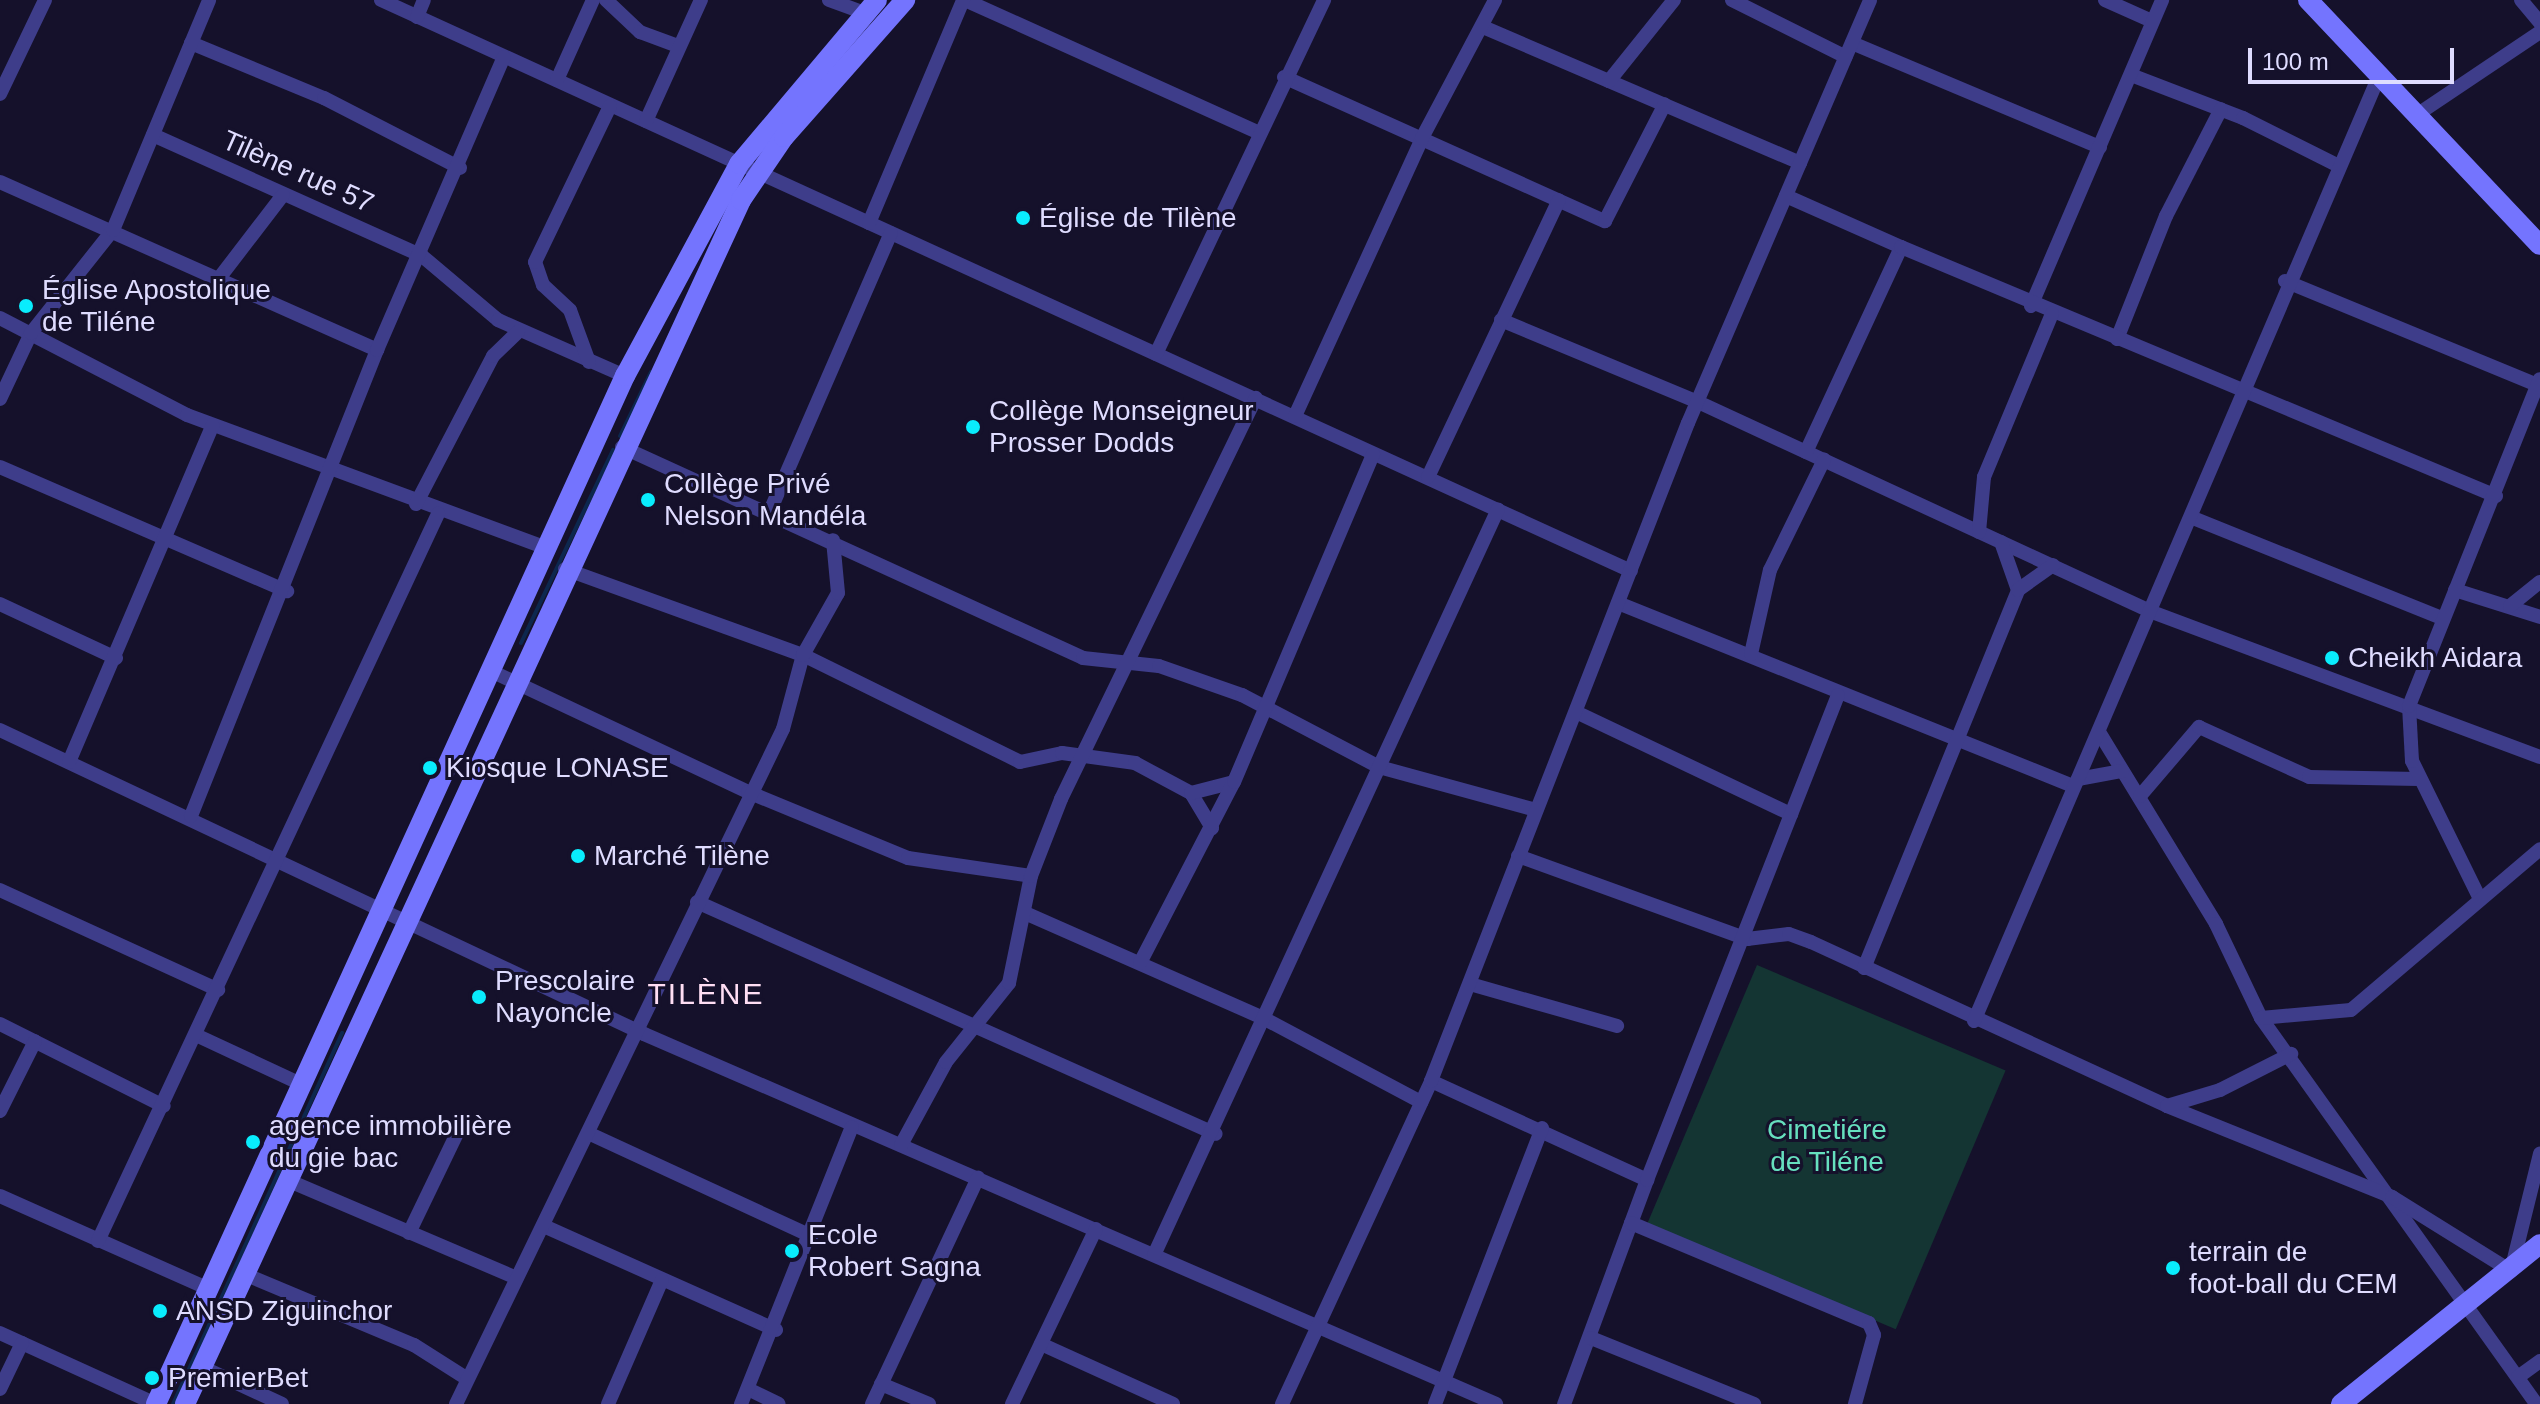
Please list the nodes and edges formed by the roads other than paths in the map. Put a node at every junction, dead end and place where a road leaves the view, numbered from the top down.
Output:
1 (45, 0) edge
2 (209, 0) edge
3 (381, 0) edge
4 (424, 0) edge
5 (593, 0) edge
6 (606, 0) edge
7 (701, 0) edge
8 (829, 0) edge
9 (905, 0) edge
10 (964, 0) edge
11 (1324, 0) edge
12 (1495, 0) edge
13 (1674, 0) edge
14 (1732, 0) edge
15 (1870, 0) edge
16 (2105, 0) edge
17 (2162, 0) edge
18 (2308, 0) edge
19 (2521, 0) edge
20 (871, 6) edge
21 (417, 17) junction
22 (2152, 21) junction
23 (2540, 23) edge
24 (1483, 27) junction
25 (2540, 32) edge
26 (191, 43) junction
27 (678, 46) junction
28 (1849, 50) junction
29 (504, 57) junction
30 (2131, 75) junction
31 (2379, 76) junction
32 (1284, 77) junction
33 (557, 80) junction
34 (1609, 81) junction
35 (0, 94) edge
36 (1665, 104) junction
37 (610, 106) junction
38 (2221, 109) junction
39 (2418, 114) junction
40 (646, 121) junction
41 (1258, 132) junction
42 (153, 135) junction
43 (1422, 138) junction
44 (2100, 147) junction
45 (1800, 163) junction
46 (2337, 165) junction
47 (460, 168) junction
48 (748, 169) junction
49 (0, 182) edge
50 (283, 195) junction
51 (1786, 196) junction
52 (1559, 200) junction
53 (869, 223) junction
54 (113, 230) junction
55 (891, 233) junction
56 (2540, 245) edge
57 (1901, 247) junction
58 (422, 256) junction
59 (220, 277) junction
60 (2285, 281) junction
61 (2031, 306) junction
62 (2052, 314) junction
63 (0, 318) edge
64 (1501, 320) junction
65 (518, 332) junction
66 (31, 333) junction
67 (2117, 339) junction
68 (377, 350) junction
69 (1156, 354) junction
70 (589, 362) junction
71 (625, 376) junction
72 (2538, 382) edge
73 (2242, 394) junction
74 (1256, 398) junction
75 (0, 399) edge
76 (1698, 402) junction
77 (1295, 416) junction
78 (213, 425) junction
79 (622, 447) junction
80 (1806, 452) junction
81 (1373, 454) junction
82 (1824, 460) junction
83 (0, 467) edge
84 (332, 473) junction
85 (1428, 477) junction
86 (2496, 496) junction
87 (416, 504) junction
88 (1498, 509) junction
89 (770, 511) junction
90 (438, 514) junction
91 (2193, 518) junction
92 (1979, 532) junction
93 (167, 538) junction
94 (833, 540) junction
95 (2001, 542) junction
96 (546, 548) junction
97 (2053, 565) junction
98 (565, 569) junction
99 (1631, 571) junction
100 (2540, 582) edge
101 (2018, 590) junction
102 (2455, 590) junction
103 (287, 591) junction
104 (1618, 603) junction
105 (0, 604) edge
106 (2510, 606) junction
107 (2152, 612) junction
108 (2540, 617) edge
109 (2442, 618) junction
110 (1751, 654) junction
111 (803, 655) junction
112 (116, 658) junction
113 (1131, 659) junction
114 (491, 671) junction
115 (515, 679) junction
116 (1838, 695) junction
117 (2409, 706) junction
118 (1264, 707) junction
119 (1578, 713) junction
120 (0, 730) edge
121 (2099, 732) junction
122 (1963, 737) junction
123 (1080, 754) junction
124 (2540, 757) edge
125 (69, 762) junction
126 (1379, 767) junction
127 (2122, 771) junction
128 (2419, 779) junction
129 (1234, 782) junction
130 (2076, 782) junction
131 (748, 792) junction
132 (1191, 793) junction
133 (2140, 796) junction
134 (1536, 810) junction
135 (1791, 814) junction
136 (191, 816) junction
137 (1212, 828) junction
138 (2540, 849) edge
139 (1518, 856) junction
140 (282, 858) junction
141 (1031, 876) junction
142 (0, 890) edge
143 (2480, 899) junction
144 (697, 902) junction
145 (385, 913) junction
146 (1025, 913) junction
147 (405, 921) junction
148 (1747, 939) junction
149 (1140, 963) junction
150 (1864, 968) junction
151 (1470, 984) junction
152 (218, 990) junction
153 (2261, 1018) junction
154 (1265, 1019) junction
155 (1974, 1021) junction
156 (0, 1024) edge
157 (979, 1024) junction
158 (1617, 1026) dead end
159 (637, 1030) junction
160 (198, 1036) junction
161 (35, 1041) junction
162 (2291, 1054) junction
163 (1431, 1081) junction
164 (303, 1085) junction
165 (1421, 1102) junction
166 (164, 1106) junction
167 (2167, 1106) junction
168 (0, 1111) edge
169 (460, 1127) dead end
170 (852, 1127) junction
171 (1542, 1128) junction
172 (588, 1133) junction
173 (1216, 1134) junction
174 (901, 1145) junction
175 (2540, 1154) edge
176 (978, 1178) junction
177 (287, 1180) junction
178 (1647, 1180) junction
179 (0, 1196) edge
180 (2392, 1197) junction
181 (1631, 1223) junction
182 (546, 1227) junction
183 (1096, 1229) junction
184 (409, 1233) junction
185 (811, 1236) junction
186 (98, 1241) junction
187 (2540, 1244) edge
188 (1154, 1255) junction
189 (2511, 1271) junction
190 (244, 1274) junction
191 (514, 1277) junction
192 (662, 1280) junction
193 (211, 1290) junction
194 (2471, 1307) junction
195 (1322, 1327) junction
196 (776, 1330) junction
197 (0, 1333) edge
198 (1591, 1338) junction
199 (22, 1343) junction
200 (1041, 1344) junction
201 (2540, 1361) edge
202 (202, 1367) junction
203 (2518, 1377) junction
204 (466, 1378) junction
205 (1444, 1382) junction
206 (881, 1384) junction
207 (0, 1389) edge
208 (748, 1389) junction
209 (1168, 1403) edge
210 (156, 1404) edge
211 (185, 1404) edge
212 (282, 1404) edge
213 (456, 1404) edge
214 (608, 1404) edge
215 (741, 1404) edge
216 (779, 1404) edge
217 (872, 1404) edge
218 (929, 1404) edge
219 (1012, 1404) edge
220 (1282, 1404) edge
221 (1435, 1404) edge
222 (1496, 1404) edge
223 (1564, 1404) edge
224 (1754, 1404) edge
225 (1855, 1404) edge
226 (2341, 1404) edge
227 (2536, 1404) edge

1 - 35 street
2 - 26 street
3 - 21 street
4 - 21 street
5 - 33 street
6 - 27 street
7 - 27 street
8 - 20 street
9 - 48 street
10 - 41 street
10 - 53 street
11 - 32 street
12 - 24 street
13 - 34 street
14 - 28 street
15 - 28 street
16 - 22 street
17 - 22 street
18 - 31 street
19 - 23 street
20 - 48 street
21 - 29 street
22 - 30 street
24 - 34 street
24 - 43 street
25 - 39 street
26 - 42 street
26 - 47 street
27 - 40 street
28 - 44 street
28 - 45 street
29 - 33 street
29 - 47 street
30 - 38 street
30 - 44 street
31 - 39 street
31 - 46 street
32 - 41 street
32 - 43 street
33 - 37 street
34 - 36 street
36 - 45 street
36 - 52 street
37 - 40 street
37 - 70 street
38 - 46 street
38 - 67 street
39 - 56 street
40 - 48 street
41 - 69 street
42 - 50 street, Tilène rue 57
42 - 54 street
43 - 52 street
43 - 77 street
44 - 61 street
45 - 51 street
46 - 60 street
47 - 58 street
48 - 53 street
48 - 71 street
48 - 79 street
49 - 54 street
50 - 58 street, Tilène rue 57
50 - 59 street
51 - 57 street
51 - 76 street
52 - 64 street
53 - 55 street
54 - 59 street
54 - 66 street
55 - 69 street
55 - 89 street
57 - 61 street
57 - 80 street
58 - 65 street
58 - 68 street
59 - 68 street
60 - 72 street
60 - 73 street
61 - 62 street
62 - 67 street
62 - 92 street
63 - 66 street
64 - 76 street
64 - 85 street
65 - 70 street
65 - 87 street
66 - 75 street
66 - 78 street
67 - 73 street
68 - 84 street
69 - 74 street
70 - 71 street
71 - 96 street
72 - 86 street
73 - 86 street
73 - 91 street
74 - 77 street
74 - 113 street
76 - 80 street
76 - 99 street
77 - 81 street
78 - 84 street
78 - 93 street
79 - 89 street
79 - 98 street
80 - 82 street
81 - 85 street
81 - 118 street
82 - 92 street
82 - 110 street
83 - 93 street
84 - 87 street
84 - 103 street
85 - 88 street
86 - 102 street
87 - 90 street
88 - 99 street
88 - 126 street
89 - 94 street
90 - 96 street
90 - 140 street
91 - 107 street
91 - 109 street
92 - 95 street
93 - 103 street
93 - 112 street
94 - 111 street
94 - 113 street
95 - 97 street
95 - 101 street
96 - 114 street
97 - 101 street
97 - 107 street
98 - 111 street
98 - 115 street
99 - 104 street
100 - 106 street
101 - 122 street
102 - 106 street
102 - 109 street
103 - 136 street
104 - 110 street
104 - 119 street
105 - 112 street
106 - 108 street
107 - 117 street
107 - 121 street
109 - 117 street
110 - 116 street
111 - 123 street
111 - 131 street
112 - 125 street
113 - 118 street
113 - 123 street
114 - 115 street
114 - 145 street
115 - 131 street
115 - 147 street
116 - 122 street
116 - 135 street
117 - 124 street
117 - 128 street
118 - 126 street
118 - 129 street
119 - 134 street
119 - 135 street
120 - 125 street
121 - 127 street
121 - 130 street
122 - 130 street
122 - 150 street
123 - 132 street
123 - 141 street
125 - 136 street
126 - 134 street
126 - 154 street
127 - 130 street
127 - 133 street
128 - 133 street
128 - 143 street
129 - 132 street
129 - 137 street
130 - 155 street
131 - 141 street
131 - 144 street
132 - 137 street
133 - 153 street
134 - 139 street
135 - 148 street
136 - 140 street
137 - 149 street
138 - 143 street
139 - 148 street
139 - 151 street
140 - 145 street
140 - 152 street
141 - 146 street
142 - 152 street
143 - 153 street
144 - 157 street
144 - 159 street
145 - 147 street
145 - 164 street
146 - 149 street
146 - 157 street
147 - 159 street
147 - 177 street
148 - 150 street
148 - 178 street
149 - 154 street
150 - 155 street
151 - 158 street
151 - 163 street
152 - 160 street
153 - 162 street
154 - 165 street
154 - 173 street
155 - 167 street
156 - 161 street
157 - 173 street
157 - 174 street
159 - 170 street
159 - 172 street
160 - 164 street
160 - 166 street
161 - 166 street
161 - 168 street
162 - 167 street
162 - 180 street
163 - 165 street
163 - 171 street
164 - 193 street
165 - 195 street
166 - 186 street
167 - 180 street
169 - 184 street
170 - 174 street
170 - 185 street
171 - 178 street
171 - 205 street
172 - 182 street
172 - 185 street
173 - 188 street
174 - 176 street
175 - 189 street
176 - 183 street
176 - 206 street
177 - 184 street
177 - 190 street
178 - 181 street
179 - 186 street
180 - 189 street
180 - 194 street
181 - 198 street
181 - 225 street
182 - 191 street
182 - 192 street
183 - 188 street
183 - 200 street
184 - 191 street
185 - 196 street
186 - 193 street
187 - 189 street
188 - 195 street
189 - 194 street
190 - 202 street
190 - 204 street
191 - 204 street
192 - 196 street
192 - 214 street
193 - 210 street
194 - 203 street
194 - 226 street
195 - 205 street
195 - 220 street
196 - 208 street
197 - 199 street
198 - 223 street
198 - 224 street
199 - 207 street
199 - 210 street
200 - 209 street
200 - 219 street
201 - 203 street
202 - 211 street
202 - 212 street
203 - 227 street
204 - 213 street
205 - 221 street
205 - 222 street
206 - 217 street
206 - 218 street
208 - 215 street
208 - 216 street

